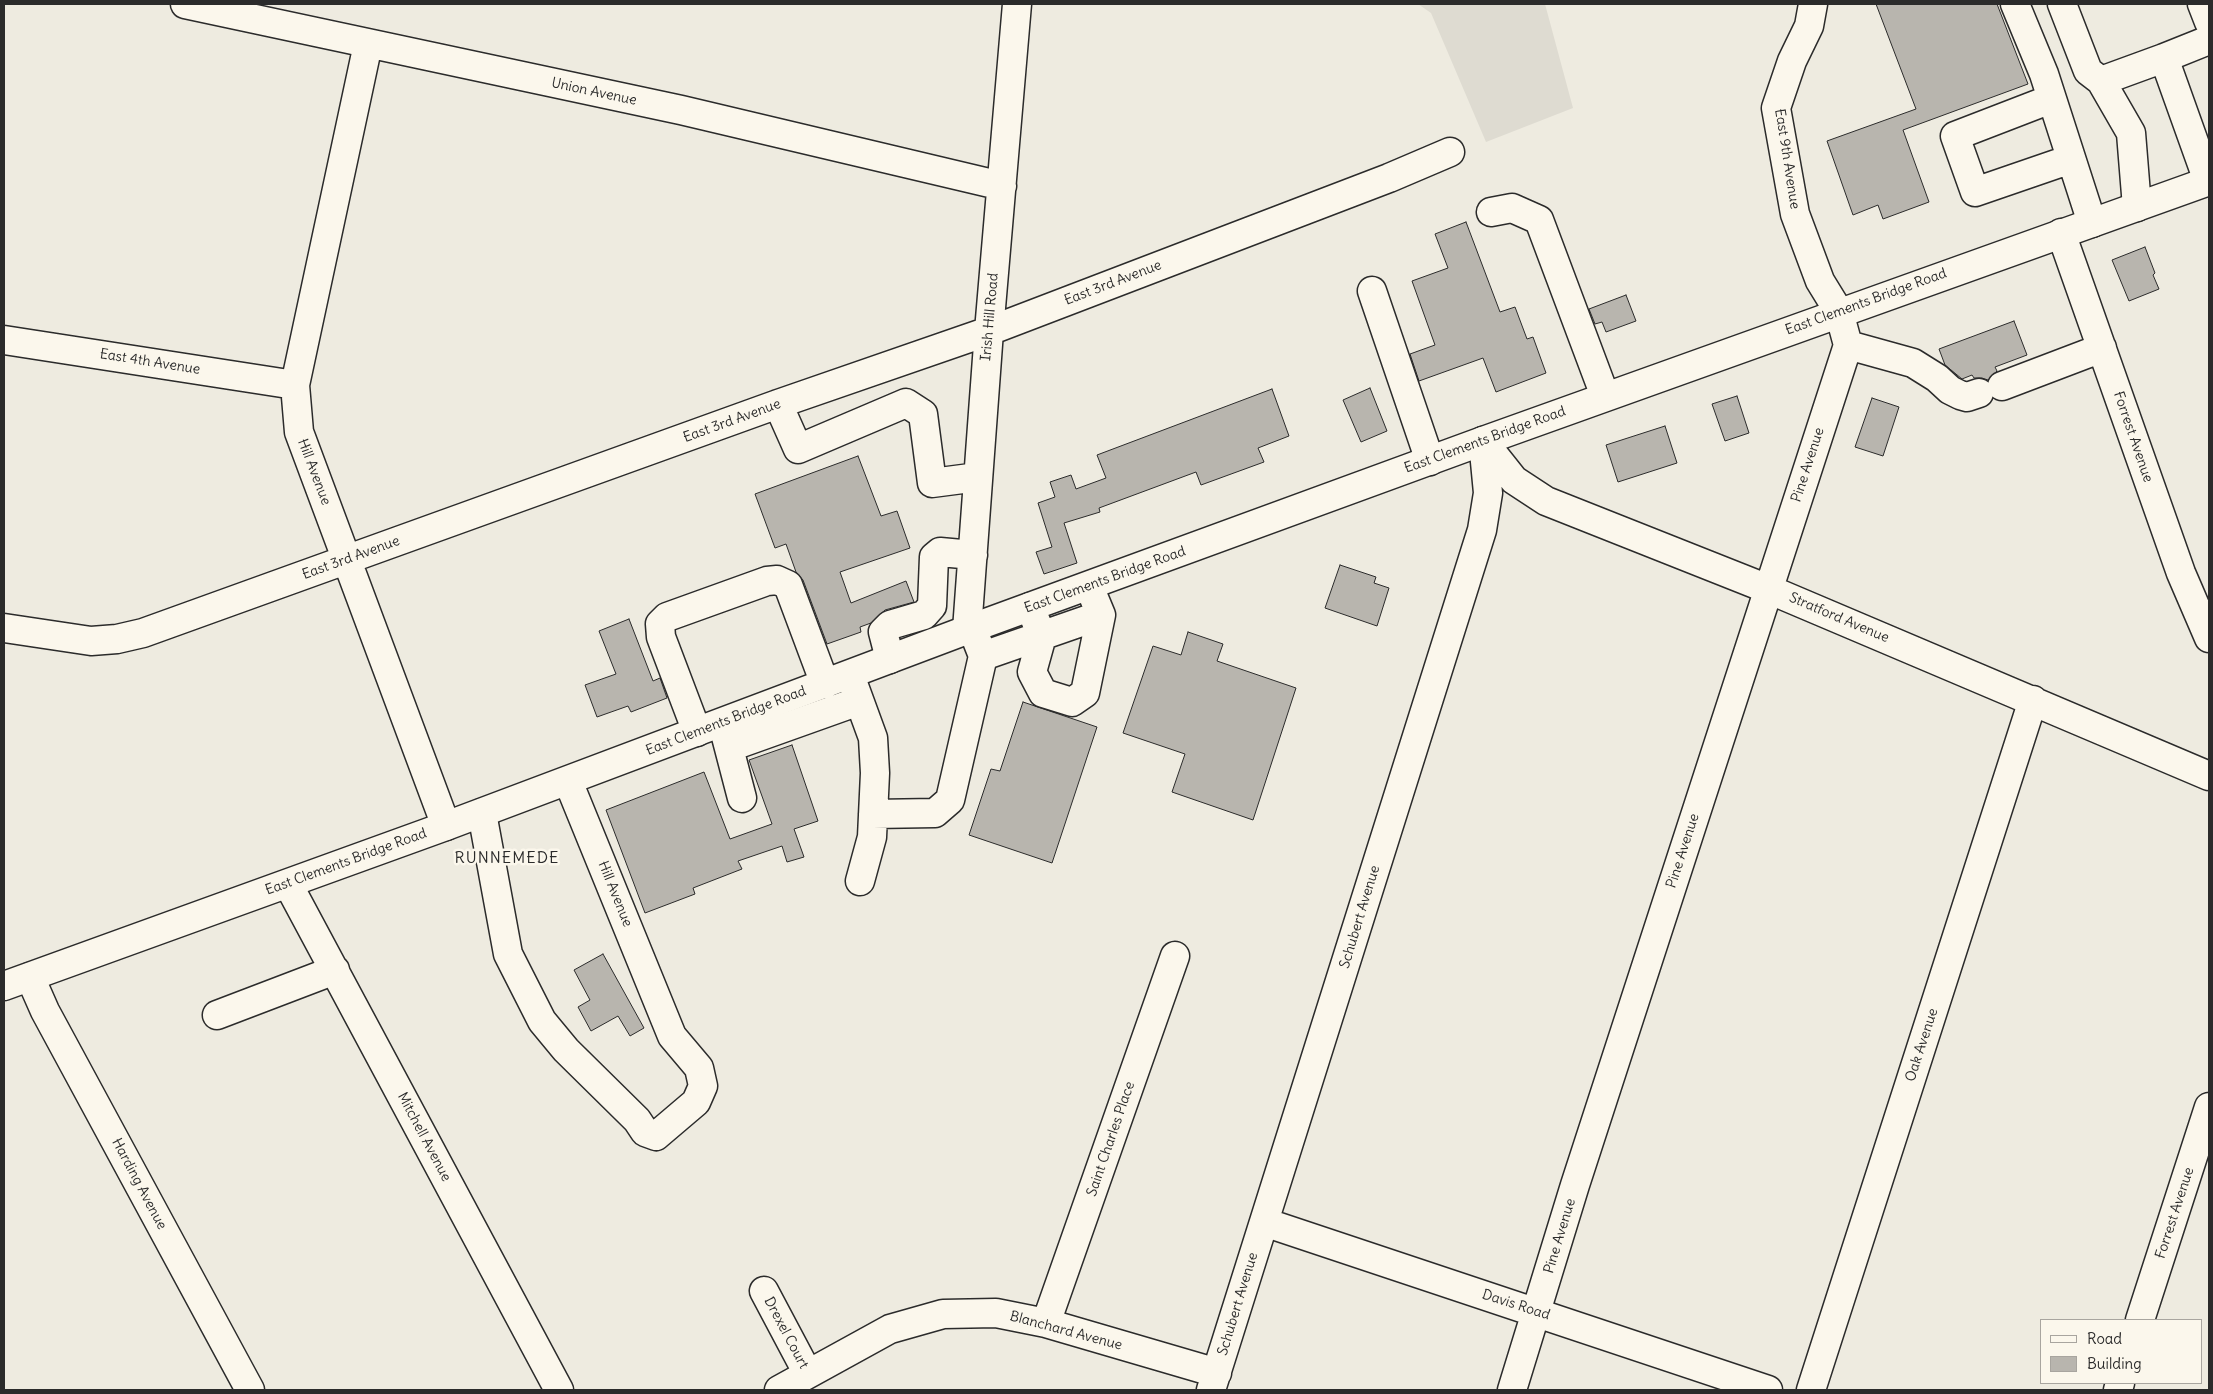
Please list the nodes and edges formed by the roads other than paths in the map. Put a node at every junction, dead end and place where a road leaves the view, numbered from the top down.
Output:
1 (185, 4) edge
2 (1813, 4) edge
3 (2015, 4) edge
4 (2062, 4) edge
5 (2202, 4) edge
6 (1020, 5) edge
7 (2209, 22) edge
8 (2209, 40) edge
9 (368, 44) junction
10 (2164, 58) junction
11 (2100, 81) junction
12 (2052, 99) junction
13 (1450, 152) dead end
14 (2071, 159) junction
15 (2208, 181) edge
16 (1002, 186) junction
17 (2137, 206) junction
18 (1491, 212) dead end
19 (2092, 223) junction
20 (2061, 233) junction
21 (1372, 290) dead end
22 (1839, 312) junction
23 (989, 331) junction
24 (4, 340) edge
25 (1848, 345) junction
26 (2102, 348) junction
27 (295, 385) junction
28 (1605, 396) junction
29 (778, 404) junction
30 (1483, 441) junction
31 (1430, 460) junction
32 (978, 477) junction
33 (973, 554) junction
34 (347, 560) junction
35 (1089, 586) junction
36 (1768, 588) junction
37 (1030, 607) junction
38 (1101, 615) junction
39 (4, 628) edge
40 (970, 629) junction
41 (1042, 636) junction
42 (2209, 638) edge
43 (983, 656) junction
44 (890, 659) junction
45 (838, 679) junction
46 (2033, 700) junction
47 (859, 701) junction
48 (697, 732) junction
49 (726, 735) junction
50 (2209, 776) edge
51 (568, 780) junction
52 (742, 798) dead end
53 (482, 813) junction
54 (873, 814) junction
55 (446, 826) junction
56 (860, 881) dead end
57 (288, 884) junction
58 (1175, 956) dead end
59 (335, 970) junction
60 (30, 977) junction
61 (4, 986) edge
62 (217, 1015) dead end
63 (2209, 1107) edge
64 (1264, 1222) junction
65 (764, 1291) dead end
66 (1537, 1312) junction
67 (2140, 1319) edge
68 (1046, 1323) junction
69 (808, 1374) junction
70 (1214, 1382) edge
71 (250, 1390) edge
72 (559, 1390) edge
73 (779, 1390) edge
74 (1512, 1390) edge
75 (1768, 1390) edge
76 (1811, 1390) edge

1 - 9 street, Union Avenue
2 - 22 street, East 9th Avenue
3 - 12 street
4 - 11 street
5 - 7 street
6 - 16 street, Irish Hill Road
8 - 10 street
9 - 16 street, Union Avenue
9 - 27 street, Hill Avenue
10 - 11 street
10 - 15 street
11 - 17 street
12 - 14 street
12 - 14 street
13 - 23 street, East 3rd Avenue
14 - 19 street
15 - 17 street, East Clements Bridge Road
16 - 23 street, Irish Hill Road
17 - 19 street, East Clements Bridge Road
18 - 28 street
19 - 20 street, East Clements Bridge Road
20 - 22 street, East Clements Bridge Road
20 - 26 street, Forrest Avenue
21 - 31 street
22 - 25 street
22 - 28 street, East Clements Bridge Road
23 - 29 street, East 3rd Avenue
23 - 32 street, Irish Hill Road
24 - 27 street, East 4th Avenue
25 - 26 street
25 - 36 street, Pine Avenue
26 - 42 street, Forrest Avenue
27 - 34 street, Hill Avenue
28 - 30 street, East Clements Bridge Road
29 - 32 street
29 - 34 street, East 3rd Avenue
30 - 31 street, East Clements Bridge Road
30 - 36 street, Stratford Avenue
30 - 64 street, Schubert Avenue
31 - 35 street, East Clements Bridge Road
32 - 33 street, Irish Hill Road
33 - 40 street, Irish Hill Road
33 - 44 street
34 - 39 street, East 3rd Avenue
34 - 55 street, Hill Avenue
35 - 37 street, East Clements Bridge Road
35 - 38 street
36 - 46 street, Stratford Avenue
36 - 66 street, Pine Avenue
37 - 40 street, East Clements Bridge Road
37 - 41 street
38 - 41 street
38 - 41 street
40 - 43 street
40 - 44 street, East Clements Bridge Road
41 - 43 street
43 - 54 street
44 - 45 street, East Clements Bridge Road
45 - 47 street
45 - 48 street
45 - 49 street, East Clements Bridge Road
46 - 50 street, Stratford Avenue
46 - 76 street, Oak Avenue
47 - 49 street
47 - 54 street
48 - 49 street, East Clements Bridge Road
48 - 51 street, East Clements Bridge Road
49 - 52 street
51 - 53 street, East Clements Bridge Road
51 - 53 street, Hill Avenue
53 - 55 street, East Clements Bridge Road
54 - 56 street
55 - 57 street, East Clements Bridge Road
57 - 59 street, Mitchell Avenue
57 - 60 street, East Clements Bridge Road
58 - 68 street, Saint Charles Place
59 - 62 street
59 - 72 street, Mitchell Avenue
60 - 61 street, East Clements Bridge Road
60 - 71 street, Harding Avenue
63 - 67 street, Forrest Avenue
64 - 66 street, Davis Road
64 - 70 street, Schubert Avenue
65 - 69 street, Drexel Court
66 - 74 street, Pine Avenue
66 - 75 street, Davis Road
68 - 69 street, Blanchard Avenue
68 - 70 street, Blanchard Avenue
69 - 73 street, Blanchard Avenue

